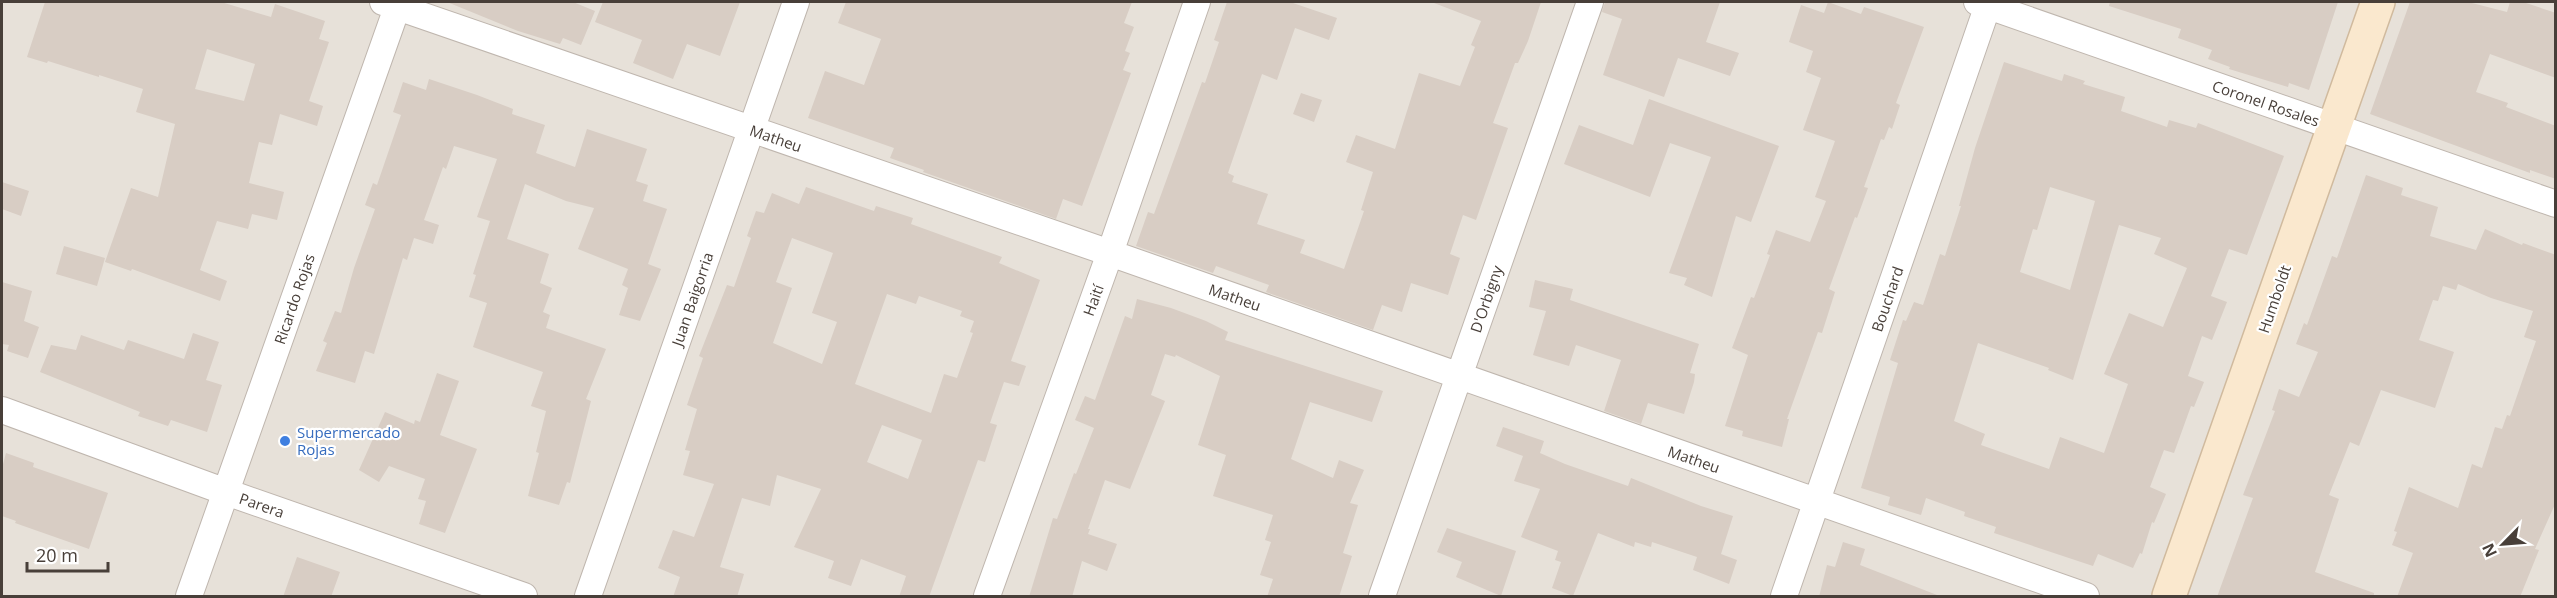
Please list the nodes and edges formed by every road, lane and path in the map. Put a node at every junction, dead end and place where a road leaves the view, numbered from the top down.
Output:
1 (796, 2) edge
2 (1197, 2) edge
3 (1590, 2) edge
4 (2378, 2) edge
5 (393, 3) edge
6 (1985, 3) edge
7 (2334, 127) junction
8 (751, 129) junction
9 (2556, 204) edge
10 (1110, 253) junction
11 (1459, 376) junction
12 (2, 410) edge
13 (226, 492) junction
14 (1818, 502) junction
15 (189, 597) edge
16 (524, 597) edge
17 (588, 597) edge
18 (987, 597) edge
19 (1382, 597) edge
20 (1784, 597) edge
21 (2086, 597) edge
22 (2169, 597) edge

1 - 8 street, Juan Baigorria
2 - 10 street, Haití
3 - 11 street, D'Orbigny
4 - 7 main road, Humboldt
5 - 8 street, Matheu
5 - 13 street, Ricardo Rojas
6 - 7 street, Coronel Rosales
6 - 14 street, Bouchard
7 - 9 street, Coronel Rosales
7 - 22 main road, Humboldt
8 - 10 street, Matheu
8 - 17 street, Juan Baigorria
10 - 11 street, Matheu
10 - 18 street, Haití
11 - 14 street, Matheu
11 - 19 street, D'Orbigny
12 - 13 street, Parera
13 - 15 street, Ricardo Rojas
13 - 16 street, Parera
14 - 20 street, Bouchard
14 - 21 street, Matheu

